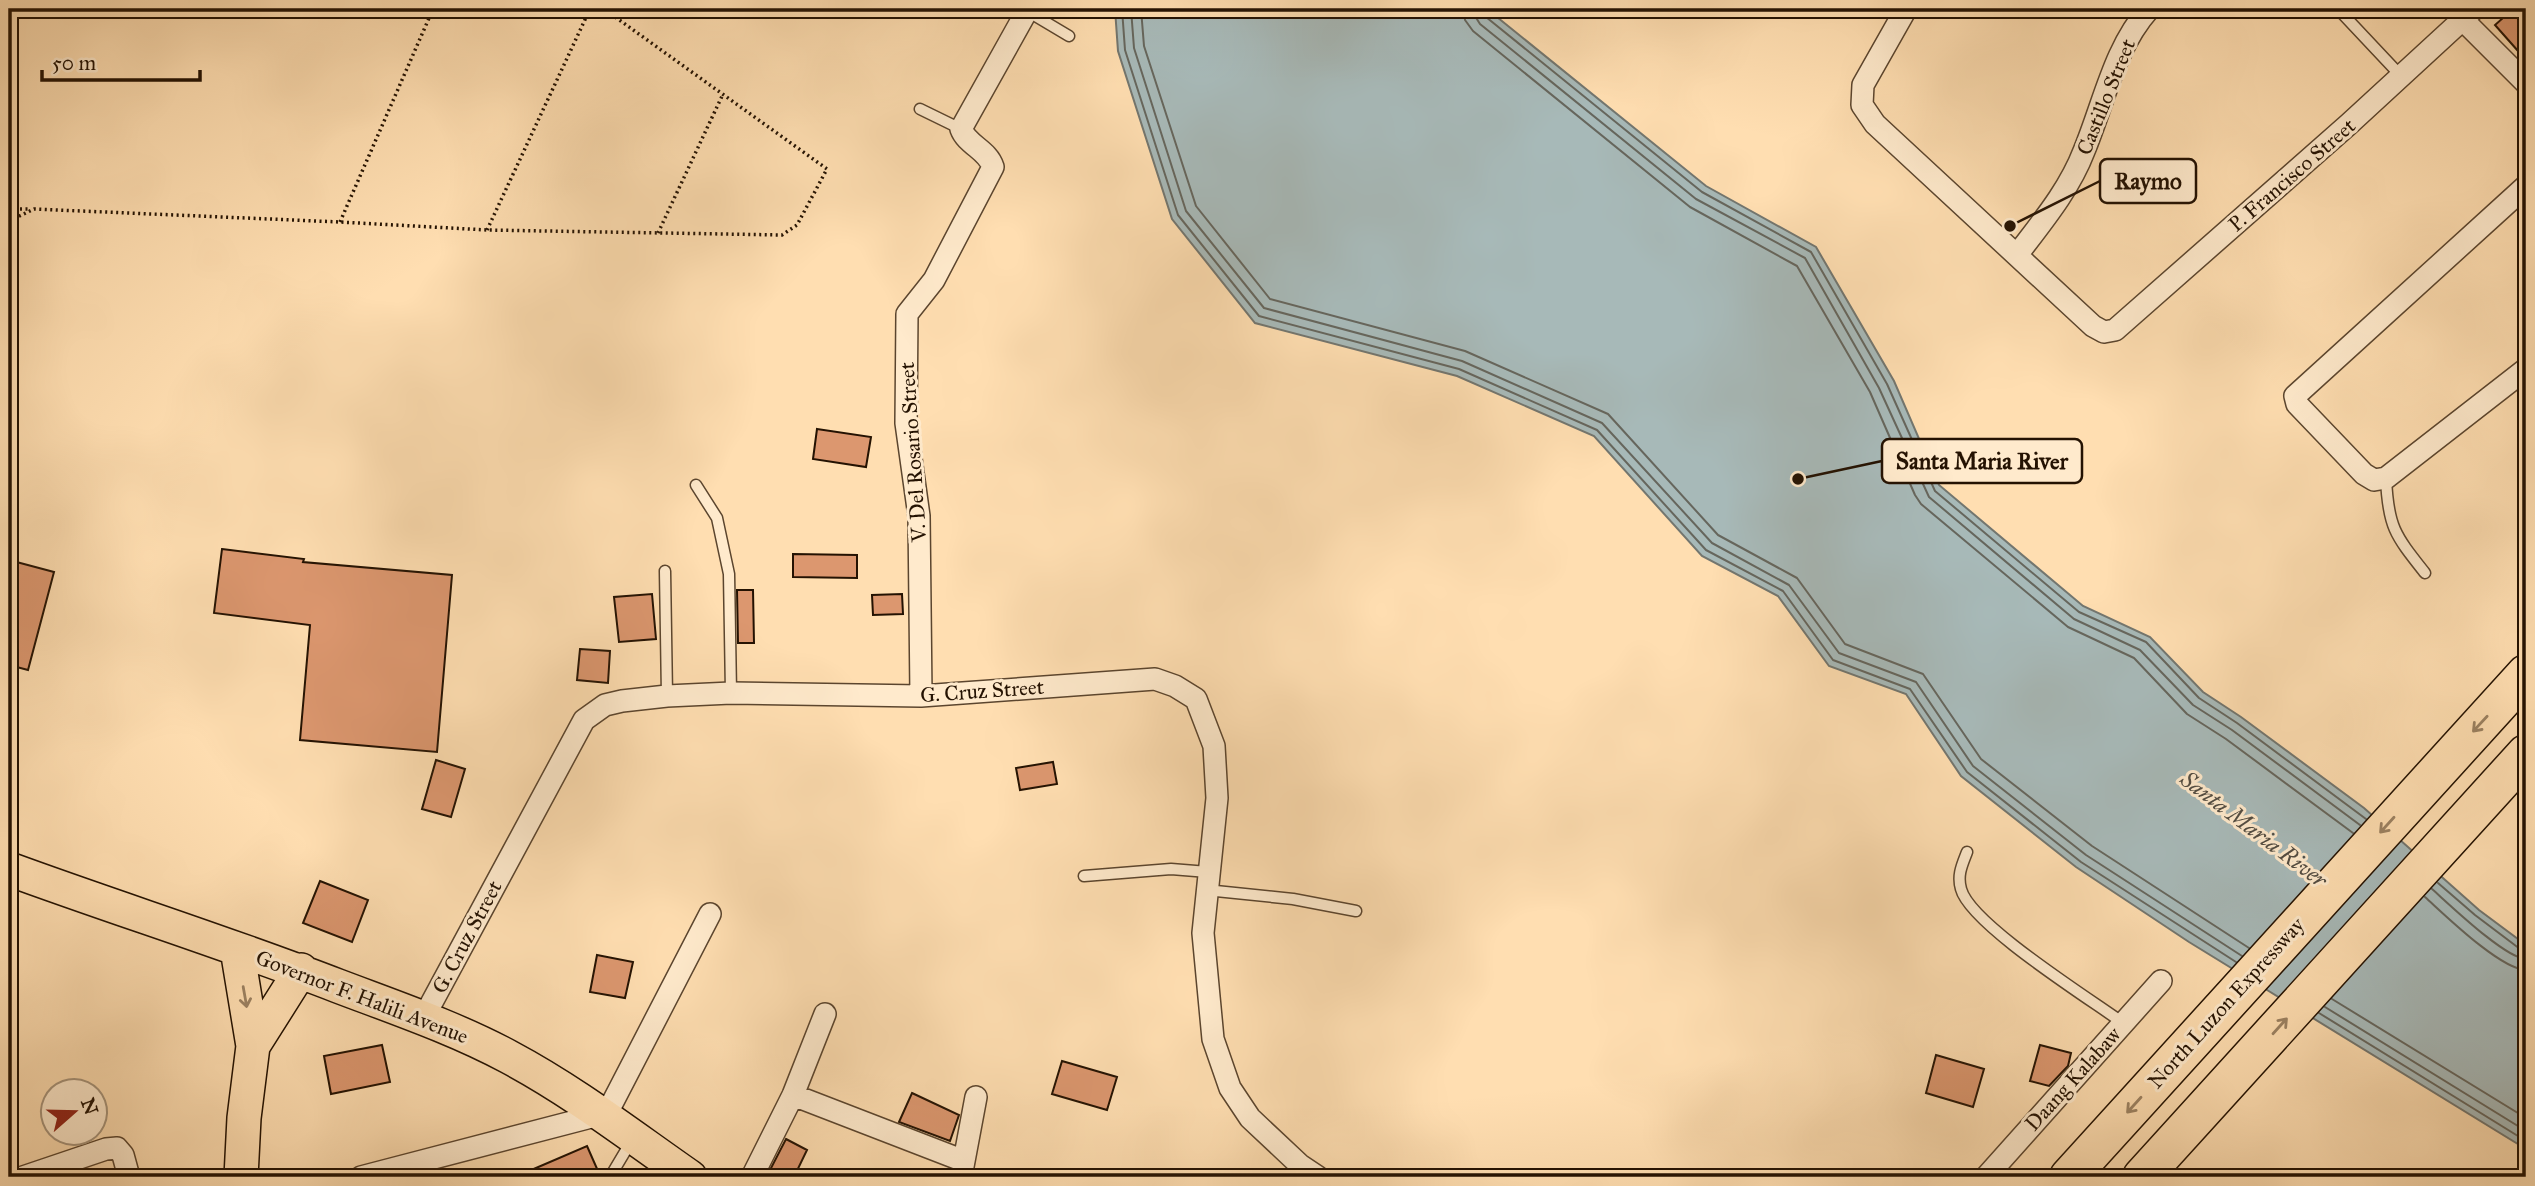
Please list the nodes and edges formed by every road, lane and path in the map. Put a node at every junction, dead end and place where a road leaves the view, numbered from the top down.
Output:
1 (433, 9) edge
2 (590, 9) edge
3 (604, 9) edge
4 (1906, 9) edge
5 (2149, 9) edge
6 (2338, 9) edge
7 (1028, 10) edge
8 (2468, 14) edge
9 (1069, 36) dead end
10 (2402, 76) junction
11 (2526, 83) edge
12 (723, 94) junction
13 (920, 109) dead end
14 (961, 129) junction
15 (2526, 186) edge
16 (9, 209) edge
17 (34, 209) junction
18 (9, 221) edge
19 (340, 222) junction
20 (487, 230) junction
21 (658, 233) junction
22 (2017, 255) junction
23 (2526, 369) edge
24 (2386, 478) junction
25 (696, 485) dead end
26 (665, 571) dead end
27 (2425, 573) dead end
28 (2526, 674) edge
29 (731, 693) junction
30 (667, 696) junction
31 (921, 696) junction
32 (2526, 754) edge
33 (1967, 852) dead end
34 (9, 869) edge
35 (1084, 876) dead end
36 (1207, 881) junction
37 (1356, 911) dead end
38 (709, 914) dead end
39 (237, 949) junction
40 (301, 970) junction
41 (2161, 981) dead end
42 (825, 1014) dead end
43 (424, 1017) junction
44 (2123, 1023) junction
45 (253, 1046) junction
46 (793, 1095) junction
47 (976, 1097) dead end
48 (605, 1117) junction
49 (634, 1138) junction
50 (962, 1169) edge
51 (23, 1177) edge
52 (129, 1177) edge
53 (241, 1177) edge
54 (361, 1177) edge
55 (610, 1177) edge
56 (690, 1177) edge
57 (752, 1177) edge
58 (1318, 1177) edge
59 (1986, 1177) edge
60 (2069, 1177) edge
61 (2142, 1177) edge

1 - 19 path
2 - 20 path
3 - 12 path
4 - 22 street
5 - 22 street, Castillo Street
6 - 10 lane
7 - 9 lane
7 - 14 street
8 - 10 street, P. Francisco Street
8 - 11 street
10 - 22 street, P. Francisco Street
12 - 21 path
12 - 21 path
13 - 14 lane
14 - 31 street, V. Del Rosario Street
15 - 24 street
16 - 17 path
17 - 18 path
17 - 19 path
19 - 20 path
20 - 21 path
23 - 24 street
24 - 27 lane
25 - 29 lane
26 - 30 lane
28 -> 60 highway, North Luzon Expressway
29 - 30 street, G. Cruz Street
29 - 31 street, G. Cruz Street
30 - 43 street, G. Cruz Street
31 - 36 street, G. Cruz Street
61 -> 32 highway
33 - 44 lane
34 - 39 main road, Governor F. Halili Avenue
35 - 36 lane
36 - 37 lane
36 - 58 street, G. Cruz Street
38 - 48 street
39 - 40 main road, Governor F. Halili Avenue
39 -> 45 main road
40 - 43 main road, Governor F. Halili Avenue
40 - 45 main road
41 - 44 street, Daang Kalabaw
42 - 46 street
43 - 48 main road, Governor F. Halili Avenue
44 - 59 street, Daang Kalabaw
45 - 53 main road
46 - 50 street
46 - 57 street
47 - 50 street
48 - 49 main road, Governor F. Halili Avenue
48 - 54 street
49 - 55 lane
49 - 56 main road, Governor F. Halili Avenue
51 - 52 street

